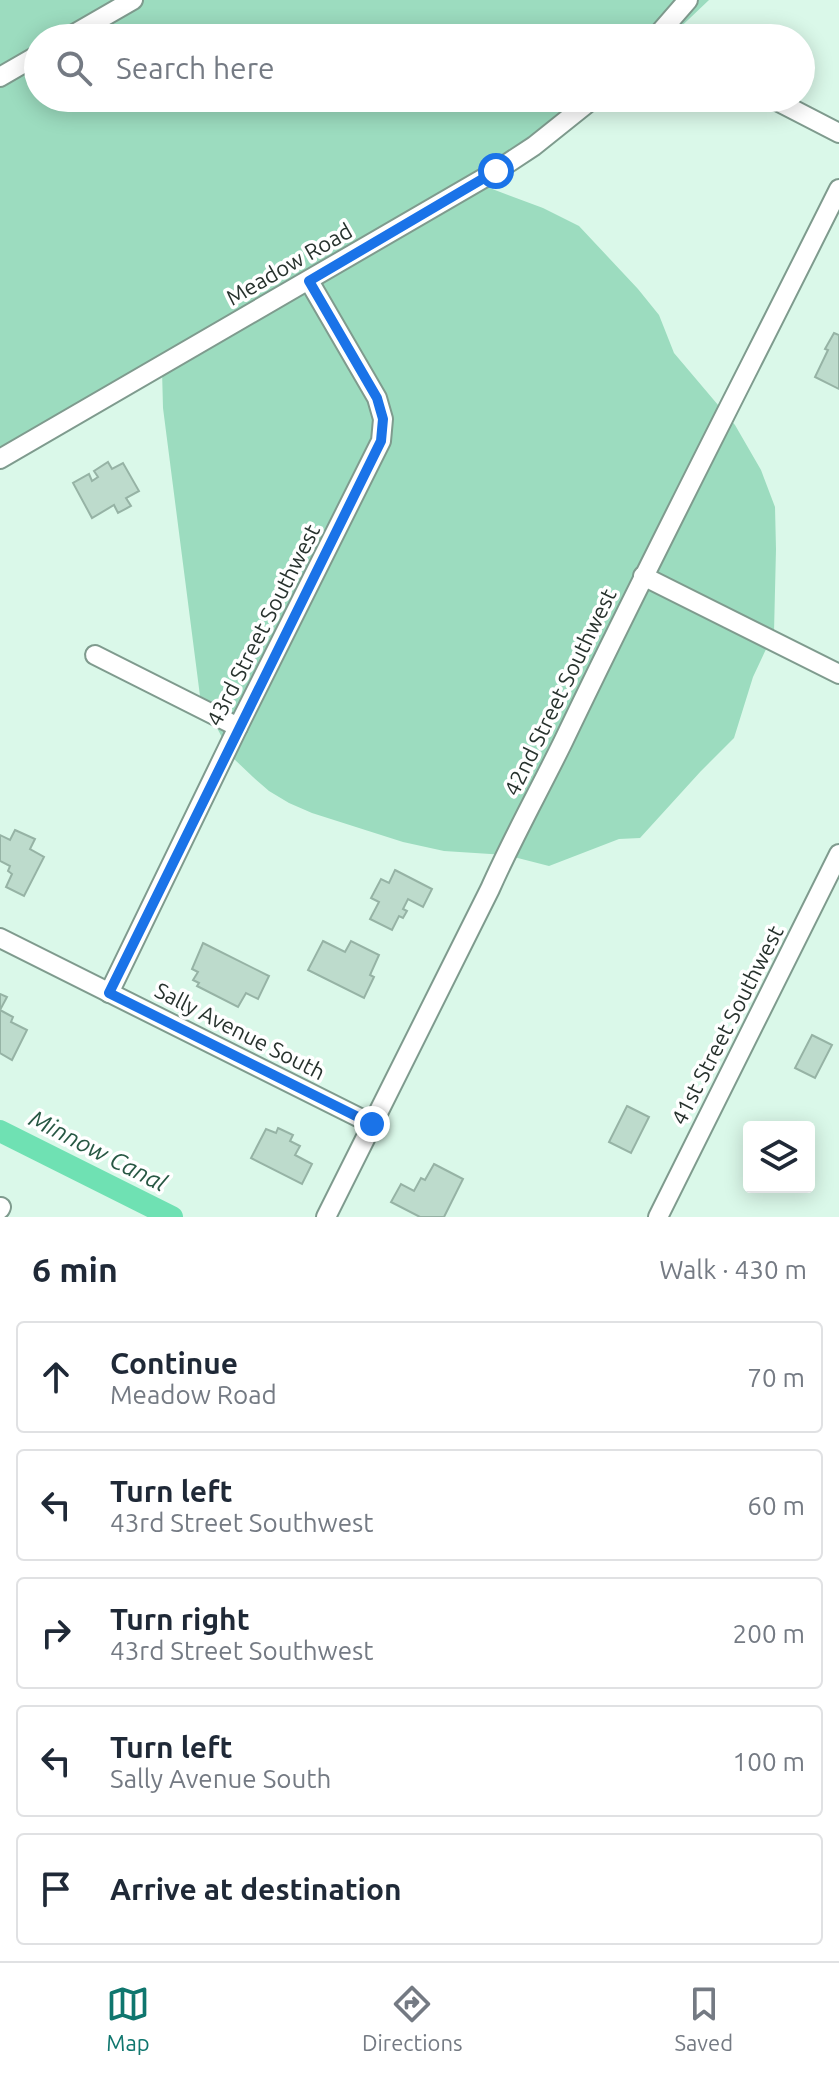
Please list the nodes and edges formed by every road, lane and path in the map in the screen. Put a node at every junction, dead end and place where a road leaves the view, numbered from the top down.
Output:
1 (133, 0) edge
2 (688, 0) edge
3 (91, 24) edge
4 (667, 24) edge
5 (24, 63) edge
6 (0, 77) edge
7 (576, 112) edge
8 (798, 112) edge
9 (839, 133) edge
10 (839, 189) edge
11 (309, 281) junction
12 (0, 459) edge
13 (643, 576) junction
14 (95, 655) dead end
15 (839, 674) edge
16 (238, 727) junction
17 (839, 854) edge
18 (0, 938) edge
19 (109, 993) junction
20 (372, 1124) junction
21 (326, 1217) edge
22 (658, 1217) edge

1 - 3 street
2 - 4 street
5 - 6 street
7 - 11 street, Meadow Road
8 - 9 street
10 - 13 street, 42nd Street Southwest
11 - 12 street, Meadow Road
11 - 16 street, 43rd Street Southwest
13 - 15 street
13 - 20 street, 42nd Street Southwest
14 - 16 street
16 - 19 street, 43rd Street Southwest
17 - 22 street, 41st Street Southwest
18 - 19 street, Sally Avenue South
19 - 20 street, Sally Avenue South
20 - 21 street, 42nd Street Southwest

